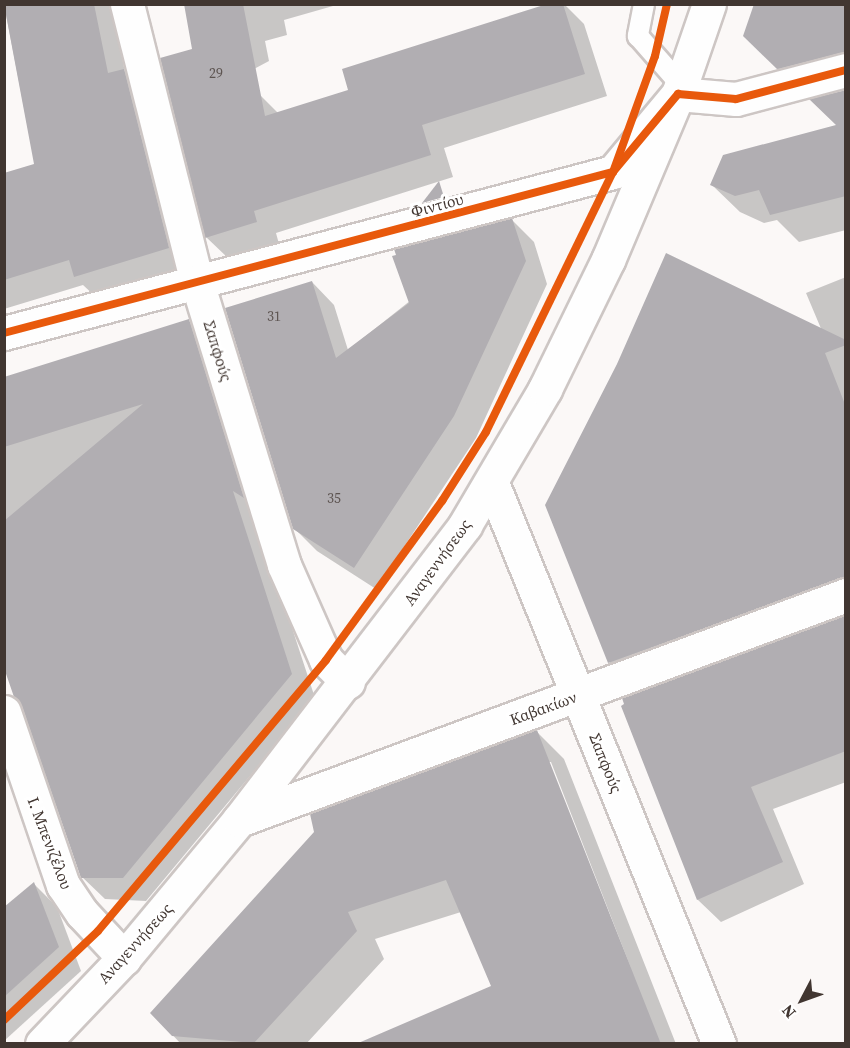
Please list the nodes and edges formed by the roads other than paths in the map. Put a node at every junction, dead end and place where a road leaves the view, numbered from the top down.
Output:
1 (127, 4) edge
2 (644, 4) edge
3 (709, 4) edge
4 (846, 70) edge
5 (680, 90) junction
6 (196, 282) junction
7 (4, 333) edge
8 (492, 483) junction
9 (846, 595) edge
10 (348, 682) junction
11 (578, 695) junction
12 (4, 712) edge
13 (239, 820) junction
14 (124, 958) junction
15 (42, 1044) edge
16 (719, 1044) edge

1 - 6 street, Σαπφούς
2 - 5 lane
3 - 5 street, Αναγεννήσεως
4 - 5 street
5 - 6 street, Φιντίου
5 - 8 street, Αναγεννήσεως
6 - 7 street, Φιντίου
6 - 10 street, Σαπφούς
8 - 10 street, Αναγεννήσεως
8 - 11 street, Σαπφούς
9 - 11 street, Καβακίων
10 - 13 street, Αναγεννήσεως
11 - 13 street, Καβακίων
11 - 16 street, Σαπφούς
12 - 14 street, Ι. Μπενιζέλου
13 - 14 street, Αναγεννήσεως
14 - 15 street, Αναγεννήσεως

